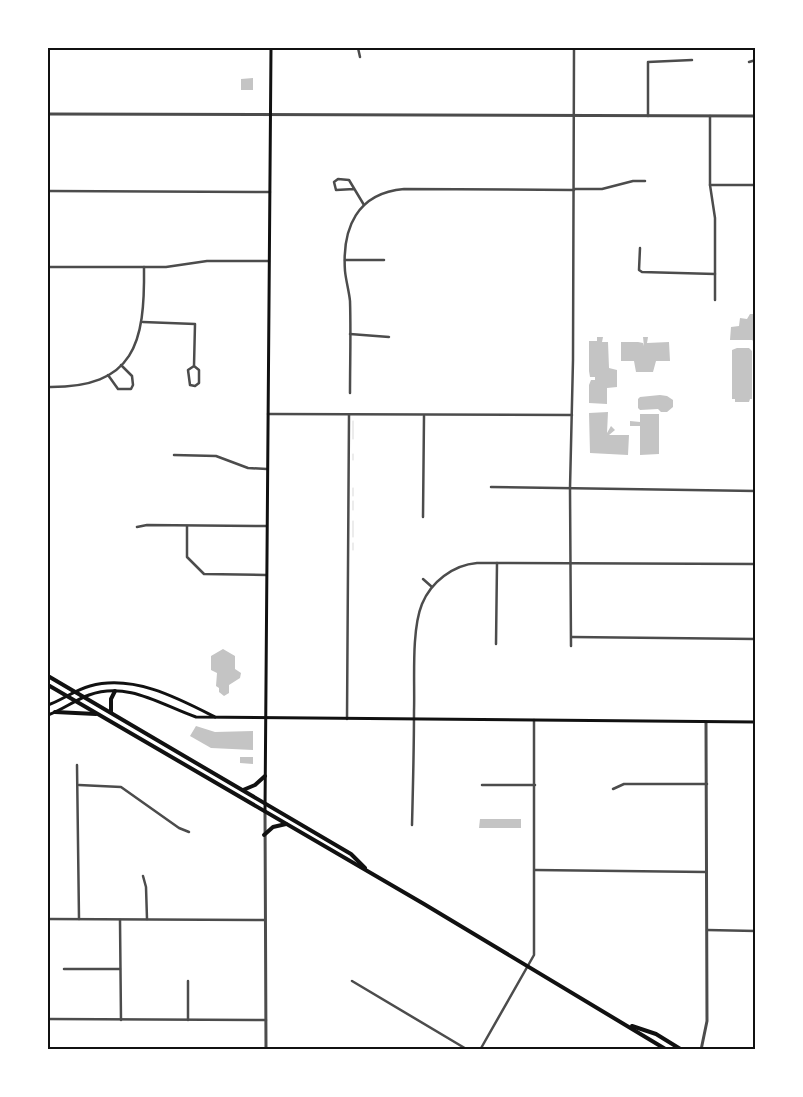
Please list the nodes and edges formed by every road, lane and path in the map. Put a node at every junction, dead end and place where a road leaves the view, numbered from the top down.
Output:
1 (271, 48) edge
2 (358, 48) edge
3 (574, 48) edge
4 (360, 57) dead end
5 (692, 60) dead end
6 (756, 60) edge
7 (749, 62) dead end
8 (48, 114) edge
9 (271, 114) junction
10 (574, 115) junction
11 (648, 116) junction
12 (710, 116) junction
13 (756, 116) edge
14 (645, 181) dead end
15 (710, 185) junction
16 (756, 186) edge
17 (354, 189) junction
18 (574, 190) junction
19 (48, 191) edge
20 (270, 192) junction
21 (364, 205) junction
22 (640, 248) dead end
23 (345, 260) junction
24 (384, 260) dead end
25 (269, 262) junction
26 (48, 266) edge
27 (144, 267) junction
28 (715, 274) junction
29 (716, 300) dead end
30 (143, 322) junction
31 (350, 334) junction
32 (389, 337) dead end
33 (121, 365) junction
34 (194, 366) junction
35 (108, 375) junction
36 (48, 388) edge
37 (350, 393) dead end
38 (268, 414) junction
39 (349, 415) junction
40 (424, 415) junction
41 (572, 415) junction
42 (174, 455) dead end
43 (267, 469) junction
44 (491, 487) dead end
45 (570, 488) junction
46 (756, 491) edge
47 (423, 517) dead end
48 (187, 526) junction
49 (266, 526) junction
50 (137, 527) dead end
51 (571, 562) junction
52 (498, 563) junction
53 (756, 564) edge
54 (266, 575) junction
55 (423, 579) dead end
56 (432, 587) junction
57 (572, 636) junction
58 (756, 639) edge
59 (496, 644) dead end
60 (571, 646) dead end
61 (48, 676) edge
62 (48, 686) edge
63 (115, 691) junction
64 (76, 692) junction
65 (67, 696) junction
66 (84, 697) junction
67 (48, 700) edge
68 (76, 701) junction
69 (48, 705) edge
70 (55, 712) junction
71 (111, 712) junction
72 (48, 715) edge
73 (98, 715) junction
74 (216, 717) junction
75 (265, 718) junction
76 (346, 719) junction
77 (414, 719) junction
78 (534, 720) junction
79 (706, 722) junction
80 (756, 722) edge
81 (77, 765) dead end
82 (265, 776) junction
83 (707, 784) junction
84 (79, 785) junction
85 (482, 785) dead end
86 (535, 785) junction
87 (613, 789) dead end
88 (243, 790) junction
89 (265, 803) junction
90 (265, 811) junction
91 (290, 826) junction
92 (412, 826) dead end
93 (189, 832) dead end
94 (264, 835) junction
95 (535, 870) junction
96 (368, 871) junction
97 (706, 872) junction
98 (143, 876) dead end
99 (48, 919) edge
100 (79, 919) junction
101 (147, 919) junction
102 (120, 920) junction
103 (265, 920) junction
104 (707, 930) junction
105 (756, 932) edge
106 (528, 967) junction
107 (64, 969) dead end
108 (120, 969) junction
109 (352, 980) dead end
110 (188, 981) dead end
111 (48, 1019) edge
112 (121, 1020) junction
113 (188, 1020) junction
114 (266, 1020) junction
115 (625, 1024) junction
116 (266, 1050) edge
117 (468, 1050) edge
118 (480, 1050) edge
119 (667, 1050) edge
120 (682, 1050) edge
121 (701, 1050) edge

1 - 9 main road
2 - 4 street
3 - 10 street
5 - 11 street
6 - 7 street
8 - 9 street
9 - 10 street
9 - 20 main road
10 - 11 street
10 - 18 street
11 - 12 street
12 - 13 street
12 - 15 street
14 - 18 street
15 - 16 street
15 - 28 street
17 - 17 street
17 - 21 street
18 - 21 street
18 - 41 street
19 - 20 street
20 - 25 main road
21 - 23 street
22 - 28 street
23 - 24 street
23 - 31 street
25 - 27 street
25 - 38 main road
26 - 27 street
27 - 30 street
28 - 29 street
30 - 33 street
30 - 34 street
31 - 32 street
31 - 37 street
33 - 35 street
33 - 35 street
34 - 34 street
35 - 36 street
38 - 39 street
38 - 43 main road
39 - 40 street
39 - 76 street
40 - 41 street
40 - 47 street
41 - 45 street
42 - 43 street
43 - 49 main road
44 - 45 street
45 - 46 street
45 - 51 street
48 - 49 street
48 - 50 street
48 - 54 street
49 - 54 main road
51 - 52 street
51 - 53 street
51 - 57 street
52 - 56 street
52 - 59 street
54 - 75 main road
55 - 56 street
56 - 77 street
57 - 58 street
57 - 60 street
61 - 64 main road
62 - 65 main road
62 - 67 main road
63 - 66 main road
63 - 71 main road
63 - 74 main road
64 - 65 main road
64 - 66 main road
64 - 74 main road
65 - 68 main road
65 - 69 main road
66 - 68 main road
66 - 71 main road
68 - 70 main road
68 - 73 main road
70 - 72 main road
70 - 73 main road
71 - 88 main road
73 - 90 main road
74 - 75 main road
75 - 76 main road
75 - 82 main road
76 - 77 main road
77 - 78 main road
77 - 92 street
78 - 79 main road
78 - 86 street
79 - 80 main road
79 - 83 street
81 - 84 street
82 - 88 main road
82 - 89 main road
83 - 87 street
83 - 97 street
84 - 93 street
84 - 100 street
85 - 86 street
86 - 95 street
88 - 89 main road
89 - 90 main road
89 - 96 main road
90 - 91 main road
90 - 94 street
91 - 94 main road
91 - 96 main road
94 - 103 street
95 - 97 street
95 - 106 street
96 - 106 main road
97 - 104 street
98 - 101 street
99 - 100 street
100 - 102 street
101 - 102 street
101 - 103 street
102 - 108 street
103 - 114 street
104 - 105 street
104 - 121 street
106 - 115 main road
106 - 118 street
107 - 108 street
108 - 112 street
109 - 117 street
110 - 113 street
111 - 112 street
112 - 113 street
113 - 114 street
114 - 116 street
115 - 119 main road
115 - 120 main road

